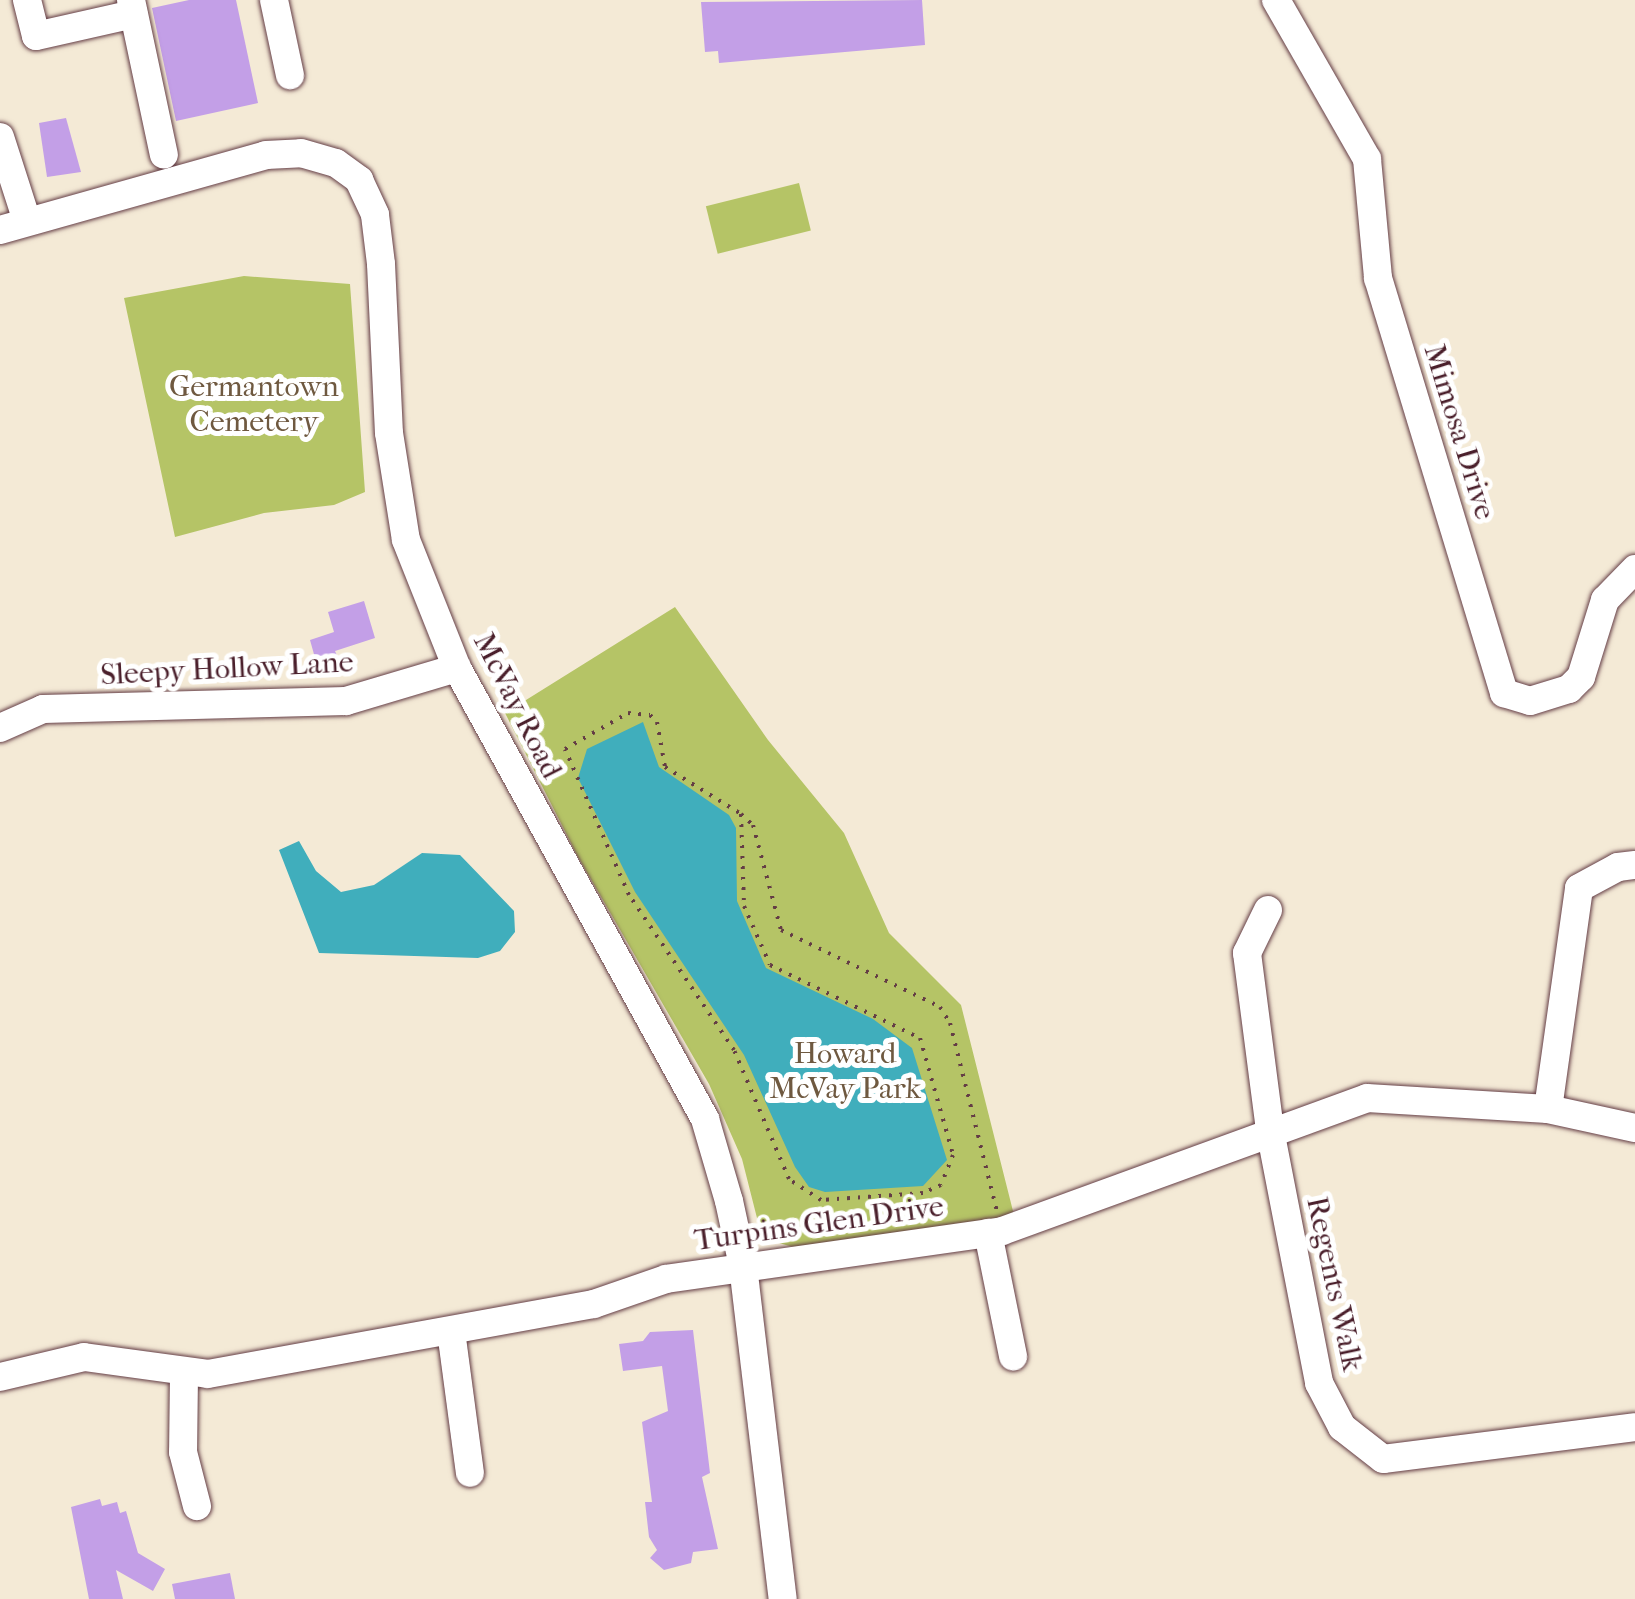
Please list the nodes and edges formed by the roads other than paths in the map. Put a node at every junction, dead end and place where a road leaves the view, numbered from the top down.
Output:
1 (27, 0) edge
2 (274, 0) edge
3 (1276, 0) edge
4 (132, 7) edge
5 (290, 75) dead end
6 (0, 138) edge
7 (164, 155) dead end
8 (13, 226) edge
9 (1635, 569) edge
10 (457, 668) junction
11 (0, 728) edge
12 (1635, 865) edge
13 (1268, 910) dead end
14 (1548, 1109) junction
15 (1635, 1128) edge
16 (1270, 1130) junction
17 (995, 1232) junction
18 (744, 1266) junction
19 (451, 1331) junction
20 (1014, 1356) dead end
21 (184, 1375) junction
22 (0, 1377) edge
23 (1635, 1427) edge
24 (470, 1473) dead end
25 (197, 1506) dead end
26 (784, 1599) edge

1 - 4 street
2 - 5 street
3 - 9 street, Mimosa Drive
4 - 7 street
6 - 8 street
8 - 10 street, McVay Road
10 - 11 street, Sleepy Hollow Lane
10 - 18 street, McVay Road
12 - 14 street
13 - 16 street, Regents Walk
14 - 15 street, Turpins Glen Drive
14 - 16 street, Turpins Glen Drive
16 - 17 street, Turpins Glen Drive
16 - 23 street, Regents Walk
17 - 18 street, Turpins Glen Drive
17 - 20 street
18 - 19 street, Turpins Glen Drive
18 - 26 street, McVay Road
19 - 21 street, Turpins Glen Drive
19 - 24 street
21 - 22 street, Turpins Glen Drive
21 - 25 street

